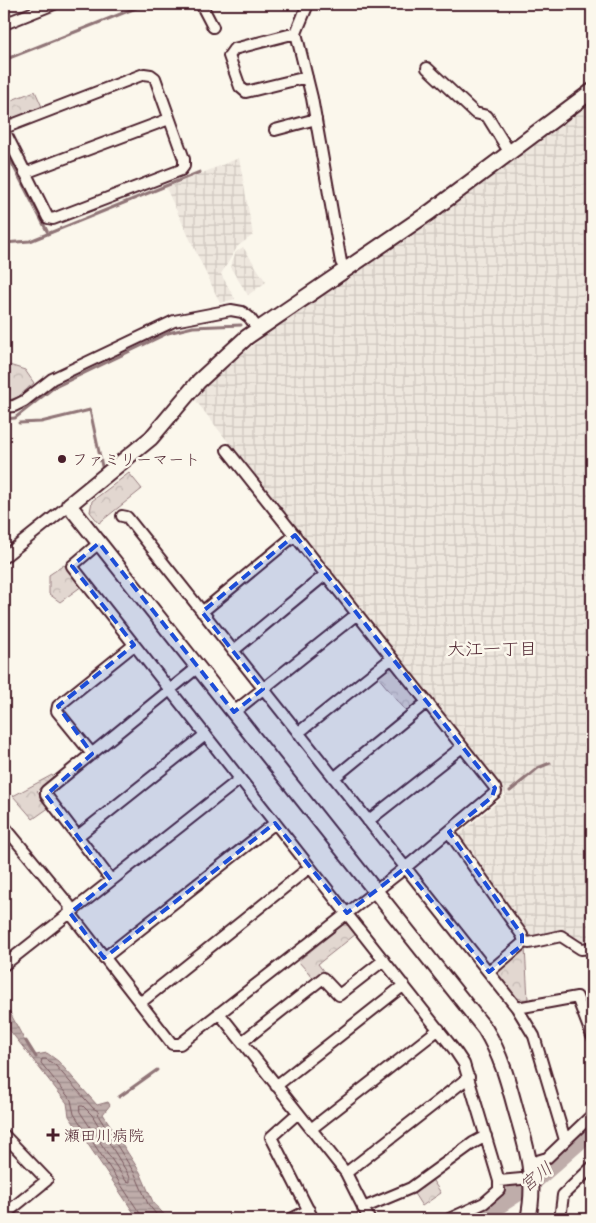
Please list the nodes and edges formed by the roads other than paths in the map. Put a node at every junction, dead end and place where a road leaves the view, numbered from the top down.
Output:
1 (54, 4) edge
2 (201, 4) edge
3 (308, 4) edge
4 (4, 24) edge
5 (213, 27) dead end
6 (296, 33) junction
7 (427, 68) dead end
8 (307, 77) junction
9 (592, 91) edge
10 (169, 119) junction
11 (316, 119) junction
12 (4, 129) edge
13 (275, 130) dead end
14 (510, 153) junction
15 (25, 173) junction
16 (346, 270) junction
17 (258, 329) junction
18 (4, 406) edge
19 (227, 450) dead end
20 (69, 505) junction
21 (122, 516) dead end
22 (295, 535) junction
23 (99, 543) junction
24 (4, 557) edge
25 (326, 574) junction
26 (202, 612) junction
27 (357, 614) junction
28 (134, 645) junction
29 (233, 651) junction
30 (392, 658) junction
31 (198, 667) junction
32 (263, 689) junction
33 (170, 690) junction
34 (427, 702) junction
35 (234, 712) junction
36 (298, 733) junction
37 (205, 734) junction
38 (462, 747) junction
39 (92, 754) junction
40 (334, 778) junction
41 (240, 779) junction
42 (368, 821) junction
43 (275, 823) junction
44 (4, 826) edge
45 (449, 832) junction
46 (78, 836) junction
47 (310, 867) junction
48 (405, 868) junction
49 (111, 880) junction
50 (375, 891) junction
51 (70, 913) junction
52 (347, 913) junction
53 (524, 942) junction
54 (592, 948) edge
55 (104, 958) junction
56 (384, 960) junction
57 (4, 965) edge
58 (489, 972) junction
59 (404, 985) junction
60 (140, 1003) junction
61 (517, 1008) junction
62 (219, 1013) junction
63 (439, 1029) junction
64 (592, 1036) edge
65 (242, 1042) junction
66 (469, 1077) junction
67 (276, 1086) junction
68 (298, 1113) junction
69 (592, 1115) edge
70 (311, 1129) junction
71 (4, 1135) edge
72 (486, 1136) junction
73 (565, 1140) junction
74 (531, 1163) junction
75 (592, 1168) edge
76 (346, 1173) junction
77 (532, 1178) junction
78 (499, 1181) junction
79 (364, 1208) junction
80 (4, 1214) edge
81 (311, 1215) edge
82 (291, 1219) edge
83 (369, 1219) edge
84 (449, 1219) edge
85 (528, 1219) edge
86 (560, 1219) edge

1 - 4 street
2 - 5 street
3 - 6 street
6 - 8 street
6 - 8 street
7 - 14 street
8 - 11 street
9 - 14 street
10 - 12 street
10 - 15 street
10 - 15 street
11 - 13 street
11 - 16 street
12 - 15 street
14 - 16 street
16 - 17 street
17 - 18 street
17 - 20 street
19 - 22 street
20 - 23 street
20 - 24 street
21 - 26 street
22 - 25 street
22 - 26 street
23 - 28 street
23 - 31 street
25 - 27 street
25 - 29 street
26 - 29 street
27 - 30 street
27 - 32 street
28 - 33 street
28 - 39 street
29 - 32 street
30 - 34 street
30 - 36 street
31 - 33 street
31 - 35 street
32 - 35 street
32 - 36 street
33 - 37 street
33 - 39 street
34 - 38 street
34 - 40 street
35 - 50 street
36 - 40 street
37 - 41 street
37 - 46 street
38 - 42 street
38 - 45 street
39 - 46 street
40 - 42 street
41 - 43 street
41 - 49 street
42 - 48 street
43 - 47 street
43 - 55 street
44 - 51 street
45 - 48 street
45 - 53 street
46 - 49 street
47 - 52 street
47 - 60 street
48 - 50 street
48 - 58 street
49 - 51 street
50 - 52 street
50 - 74 street
51 - 55 street
51 - 57 street
52 - 56 street
52 - 62 street
53 - 54 street
53 - 58 street
55 - 60 street
56 - 59 street
56 - 65 street
58 - 61 street
59 - 63 street
59 - 67 street
60 - 62 street
61 - 64 street
61 - 73 street
62 - 65 street
63 - 66 street
63 - 70 street
65 - 67 street
66 - 72 street
66 - 76 street
67 - 68 street
68 - 70 street
68 - 81 street
69 - 73 street
70 - 76 street
71 - 80 street
72 - 78 street
72 - 79 street
73 - 74 street
74 - 77 street
75 - 86 street
76 - 79 street
77 - 78 street
77 - 85 street
78 - 84 street
79 - 83 street
81 - 82 street

